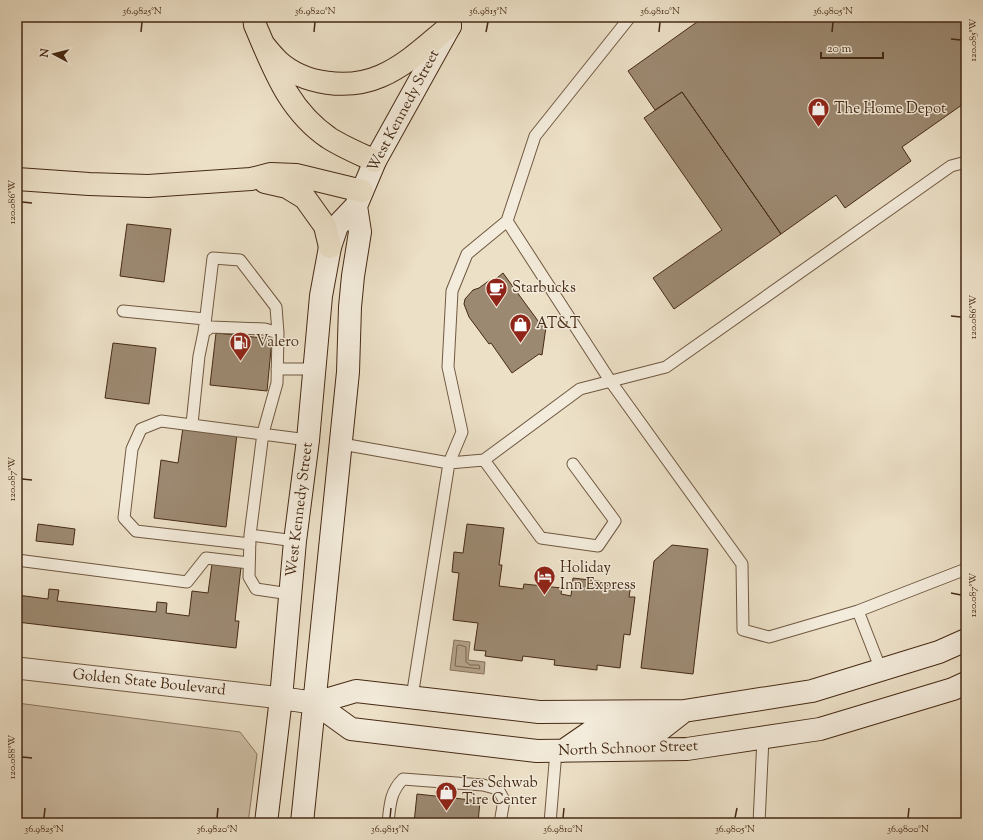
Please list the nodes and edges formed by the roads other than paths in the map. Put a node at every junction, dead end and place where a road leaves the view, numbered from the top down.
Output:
1 (254, 17) edge
2 (630, 17) edge
3 (452, 22) edge
4 (264, 45) junction
5 (375, 161) junction
6 (966, 162) edge
7 (17, 179) edge
8 (250, 179) junction
9 (360, 198) junction
10 (507, 221) junction
11 (330, 247) junction
12 (123, 311) dead end
13 (205, 319) junction
14 (204, 332) junction
15 (278, 334) junction
16 (277, 369) junction
17 (315, 369) junction
18 (611, 382) junction
19 (192, 424) junction
20 (263, 433) junction
21 (308, 440) junction
22 (342, 444) junction
23 (484, 460) junction
24 (449, 463) junction
25 (573, 464) dead end
26 (250, 540) junction
27 (295, 541) junction
28 (17, 560) edge
29 (249, 563) junction
30 (966, 569) edge
31 (290, 594) junction
32 (858, 611) junction
33 (966, 640) edge
34 (17, 668) edge
35 (881, 670) junction
36 (966, 683) edge
37 (412, 697) junction
38 (281, 698) junction
39 (315, 704) junction
40 (684, 711) junction
41 (763, 738) junction
42 (560, 751) junction
43 (266, 823) edge
44 (302, 823) edge
45 (388, 823) edge
46 (500, 823) edge
47 (550, 823) edge
48 (759, 823) edge

1 - 4 highway
2 - 10 lane
3 - 4 highway
3 - 5 street, West Kennedy Street
4 - 5 highway
5 - 9 street, West Kennedy Street
6 - 18 lane
7 - 8 highway
8 - 9 highway
8 - 11 highway
9 - 11 street, West Kennedy Street
9 - 22 street
10 - 18 lane
10 - 24 lane
11 - 17 street, West Kennedy Street
12 - 13 lane
13 - 14 lane
13 - 15 lane
14 - 15 lane
14 - 19 lane
15 - 16 lane
16 - 17 lane
16 - 20 lane
17 - 21 street, West Kennedy Street
18 - 23 lane
18 - 32 lane
19 - 20 lane
19 - 26 lane
20 - 21 lane
20 - 26 lane
21 - 22 street
21 - 27 street, West Kennedy Street
22 - 24 lane
22 - 39 street
23 - 24 lane
23 - 25 lane
24 - 37 lane
26 - 27 lane
26 - 29 lane
27 - 31 street, West Kennedy Street
28 - 29 lane
29 - 31 lane
30 - 32 lane
31 - 38 street, West Kennedy Street
32 - 35 lane
33 - 35 street, North Schnoor Street
34 - 38 street, Golden State Boulevard
35 - 40 street, North Schnoor Street
36 - 41 street, North Schnoor Street
37 - 39 street, North Schnoor Street
37 - 40 street, North Schnoor Street
38 - 39 street, North Schnoor Street
38 - 43 street, West Kennedy Street
39 - 42 street, North Schnoor Street
39 - 44 street
40 - 42 street
41 - 42 street, North Schnoor Street
41 - 48 lane
42 - 47 lane
45 - 46 lane

